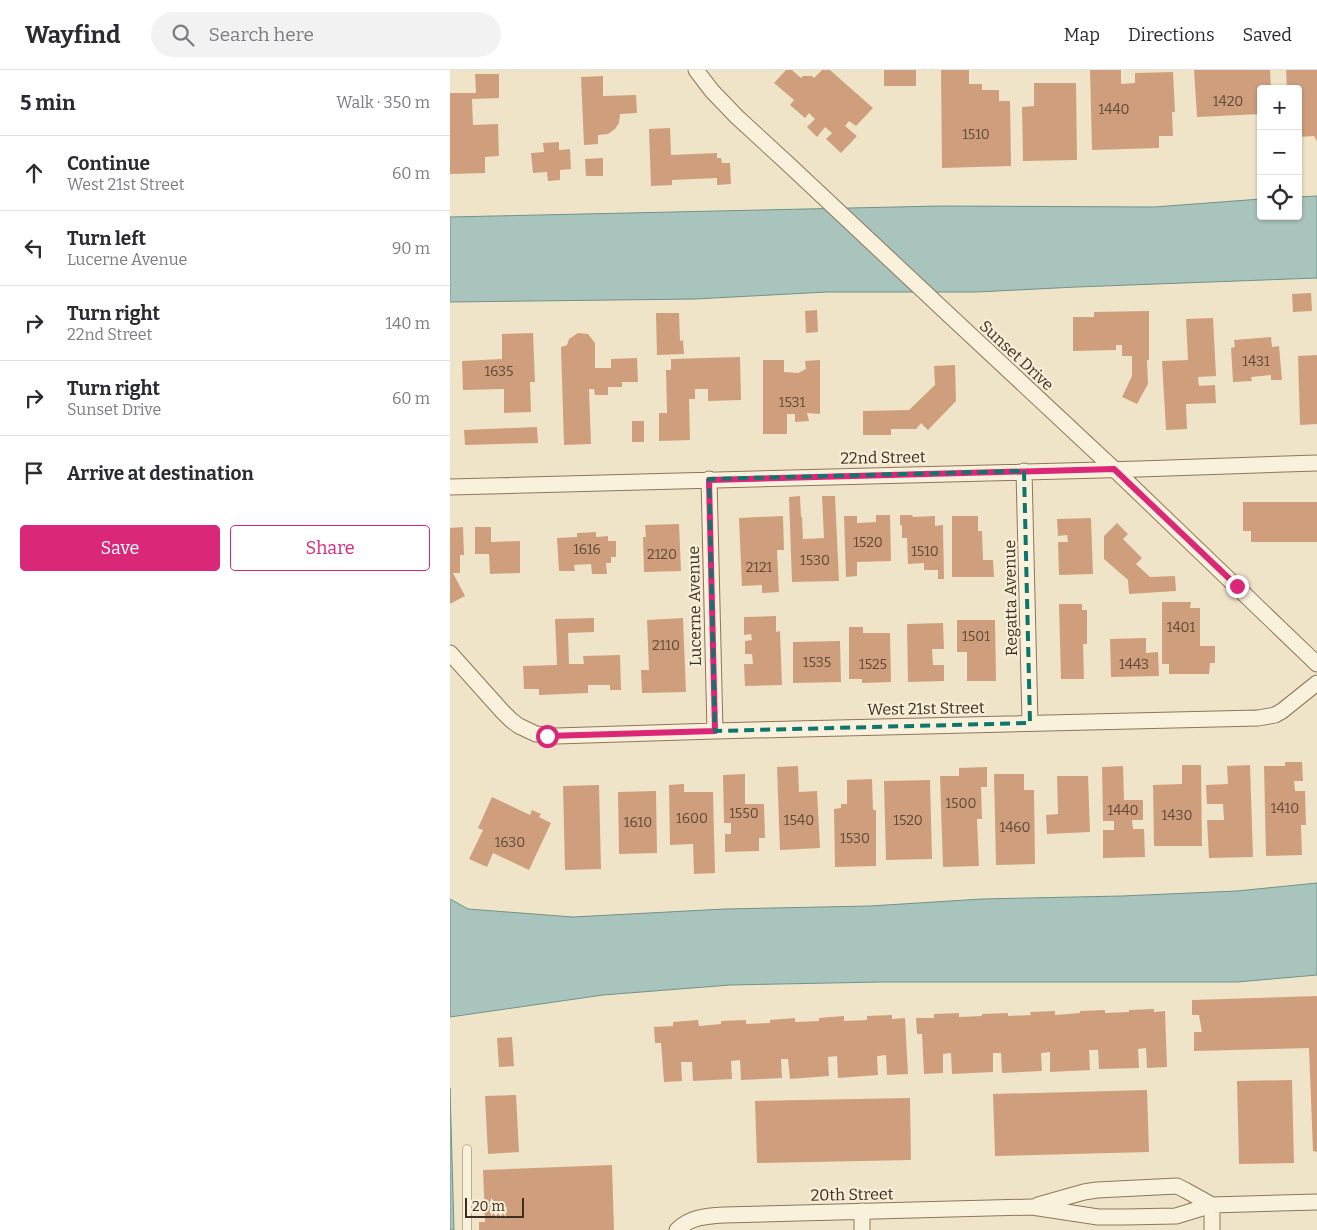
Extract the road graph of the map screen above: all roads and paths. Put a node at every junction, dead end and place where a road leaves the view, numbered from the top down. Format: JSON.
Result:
{"nodes":[{"id":1,"x":696,"y":70,"type":"edge"},
{"id":2,"x":1317,"y":463,"type":"edge"},
{"id":3,"x":1114,"y":469,"type":"junction"},
{"id":4,"x":1024,"y":471,"type":"junction"},
{"id":5,"x":709,"y":480,"type":"junction"},
{"id":6,"x":450,"y":487,"type":"edge"},
{"id":7,"x":450,"y":653,"type":"edge"},
{"id":8,"x":1317,"y":664,"type":"edge"},
{"id":9,"x":1317,"y":683,"type":"edge"},
{"id":10,"x":1030,"y":723,"type":"junction"},
{"id":11,"x":715,"y":731,"type":"junction"},
{"id":12,"x":467,"y":1149,"type":"dead end"},
{"id":13,"x":1317,"y":1202,"type":"edge"},
{"id":14,"x":1212,"y":1205,"type":"junction"},
{"id":15,"x":1032,"y":1207,"type":"junction"},
{"id":16,"x":862,"y":1211,"type":"junction"},
{"id":17,"x":467,"y":1230,"type":"edge"},
{"id":18,"x":677,"y":1230,"type":"edge"},
{"id":19,"x":862,"y":1230,"type":"edge"},
{"id":20,"x":1212,"y":1230,"type":"edge"}],
"edges":[{"from":1,"to":3,"type":"street","name":"Sunset Drive"},
{"from":2,"to":3,"type":"street","name":"22nd Street"},
{"from":3,"to":4,"type":"street","name":"22nd Street"},
{"from":3,"to":8,"type":"street","name":"Sunset Drive"},
{"from":4,"to":5,"type":"street","name":"22nd Street"},
{"from":4,"to":10,"type":"street","name":"Regatta Avenue"},
{"from":5,"to":6,"type":"street","name":"22nd Street"},
{"from":5,"to":11,"type":"street","name":"Lucerne Avenue"},
{"from":7,"to":11,"type":"street","name":"West 21st Street"},
{"from":9,"to":10,"type":"street","name":"West 21st Street"},
{"from":10,"to":11,"type":"street","name":"West 21st Street"},
{"from":12,"to":17,"type":"lane"},
{"from":13,"to":14,"type":"street","name":"20th Street"},
{"from":14,"to":15,"type":"street","name":"20th Street"},
{"from":14,"to":15,"type":"street","name":"20th Street"},
{"from":14,"to":20,"type":"street"},
{"from":15,"to":16,"type":"street","name":"20th Street"},
{"from":16,"to":18,"type":"street","name":"20th Street"},
{"from":16,"to":19,"type":"street"}]}
